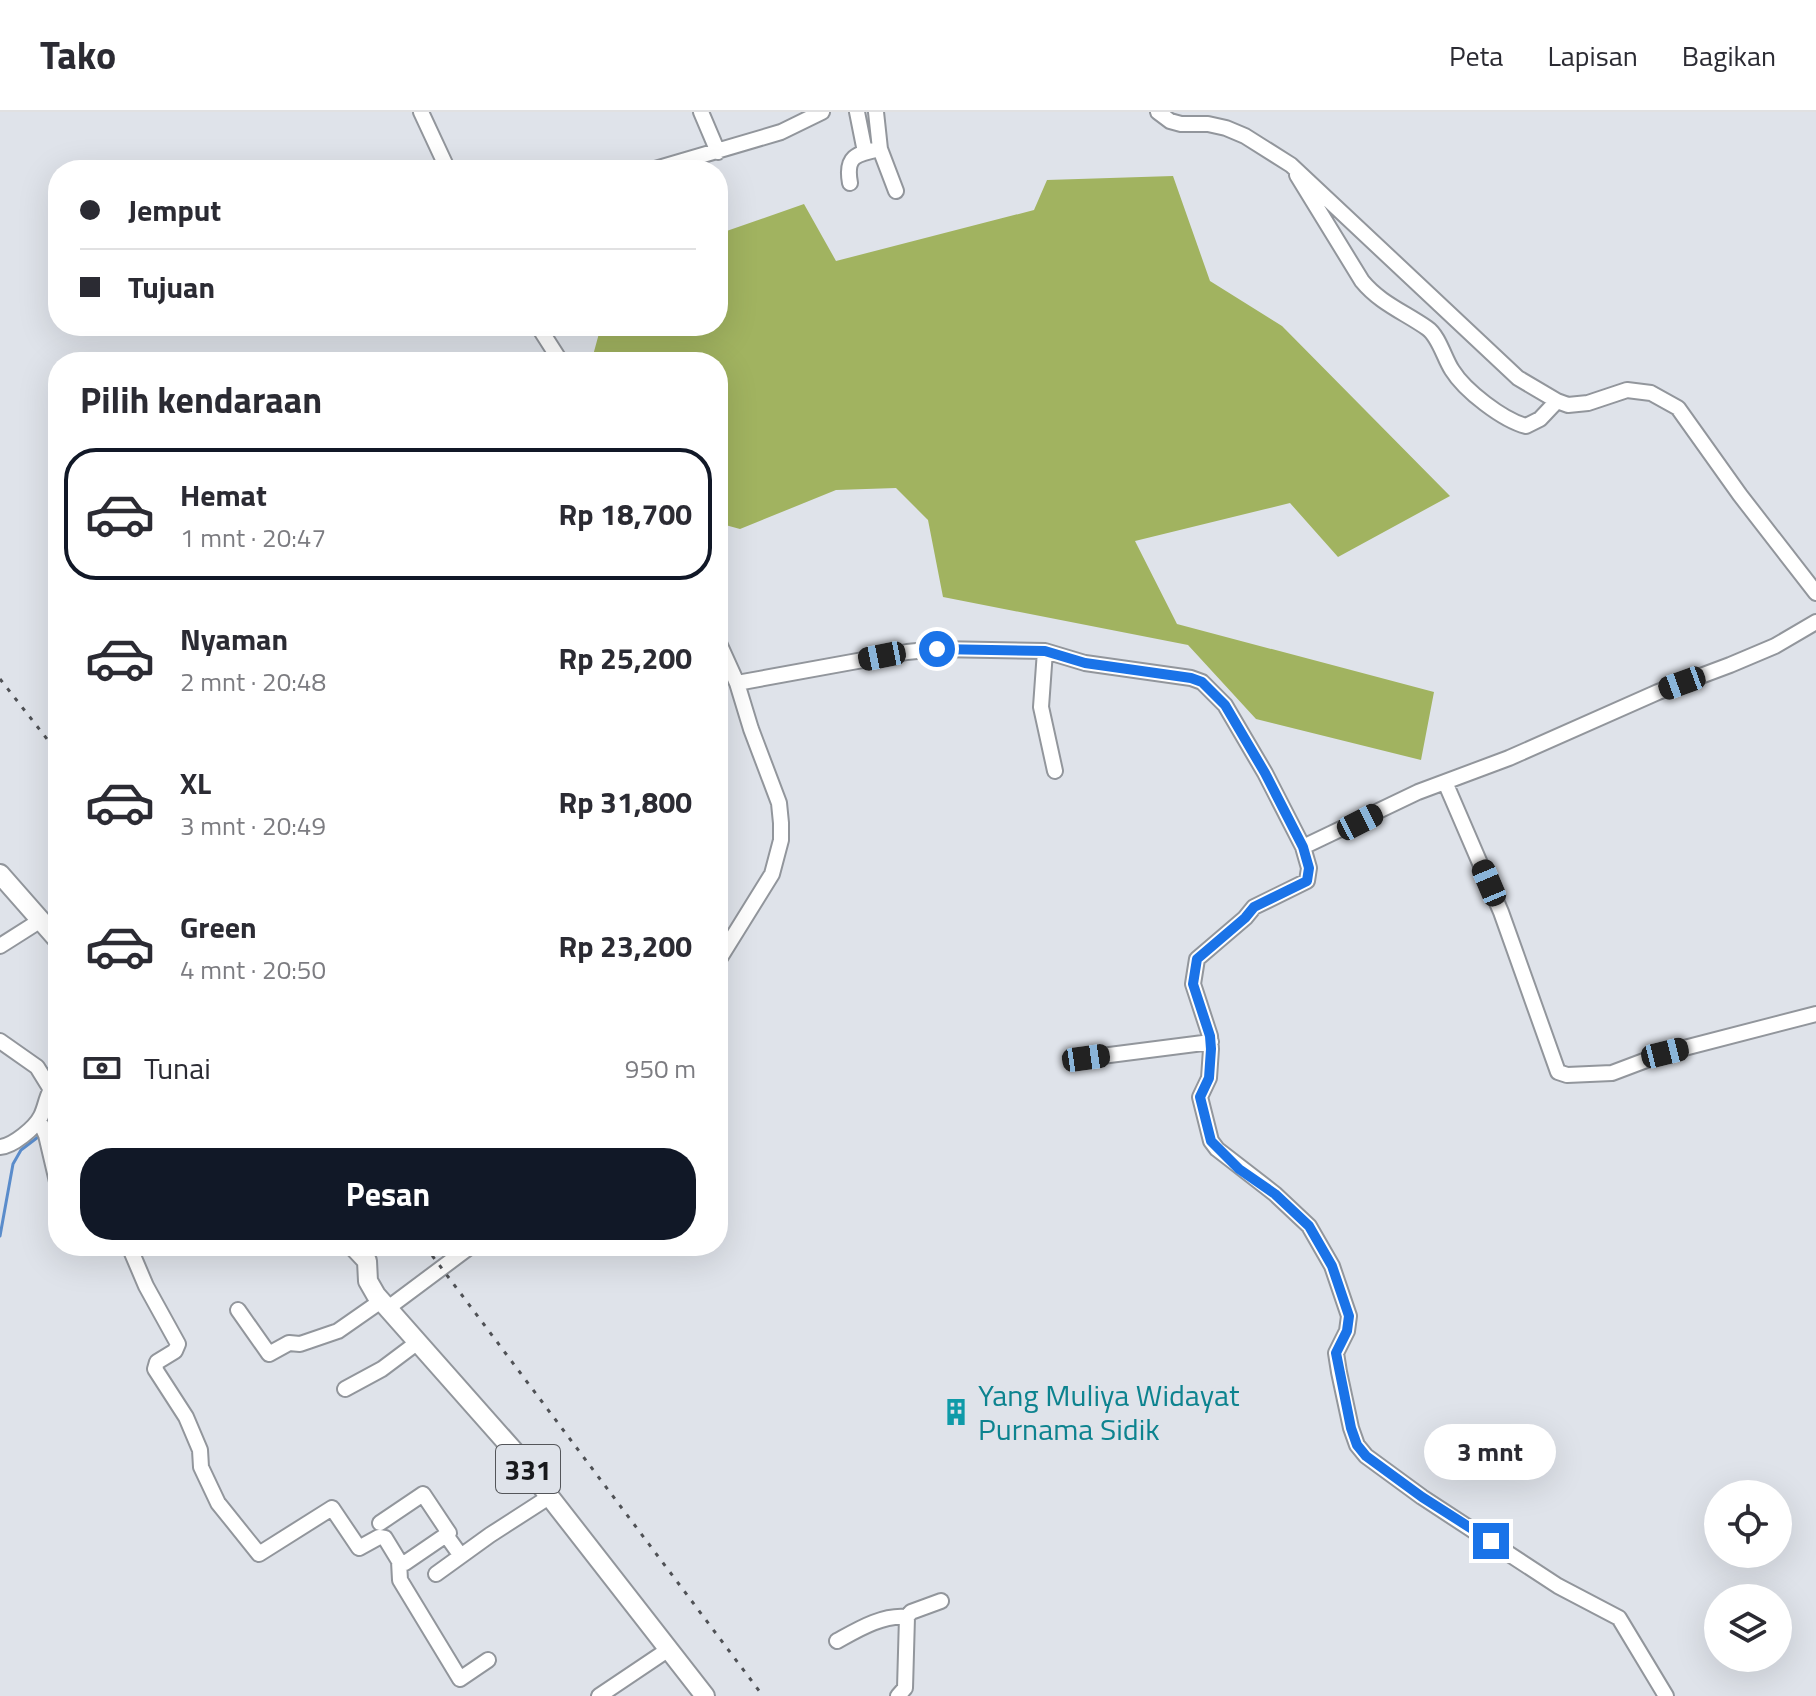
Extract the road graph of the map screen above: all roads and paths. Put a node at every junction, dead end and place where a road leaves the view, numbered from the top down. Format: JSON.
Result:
{"nodes":[{"id":1,"x":421,"y":112,"type":"edge"},
{"id":2,"x":701,"y":112,"type":"edge"},
{"id":3,"x":822,"y":112,"type":"edge"},
{"id":4,"x":857,"y":112,"type":"edge"},
{"id":5,"x":876,"y":112,"type":"edge"},
{"id":6,"x":1158,"y":112,"type":"edge"},
{"id":7,"x":872,"y":151,"type":"junction"},
{"id":8,"x":718,"y":152,"type":"junction"},
{"id":9,"x":443,"y":160,"type":"edge"},
{"id":10,"x":682,"y":160,"type":"edge"},
{"id":11,"x":1291,"y":165,"type":"junction"},
{"id":12,"x":850,"y":183,"type":"dead end"},
{"id":13,"x":896,"y":191,"type":"dead end"},
{"id":14,"x":1557,"y":401,"type":"junction"},
{"id":15,"x":1816,"y":593,"type":"edge"},
{"id":16,"x":1816,"y":622,"type":"edge"},
{"id":17,"x":1045,"y":651,"type":"junction"},
{"id":18,"x":728,"y":663,"type":"edge"},
{"id":19,"x":737,"y":683,"type":"junction"},
{"id":20,"x":1055,"y":771,"type":"dead end"},
{"id":21,"x":1445,"y":782,"type":"junction"},
{"id":22,"x":1303,"y":847,"type":"junction"},
{"id":23,"x":0,"y":874,"type":"edge"},
{"id":24,"x":41,"y":920,"type":"junction"},
{"id":25,"x":48,"y":928,"type":"edge"},
{"id":26,"x":728,"y":945,"type":"edge"},
{"id":27,"x":0,"y":946,"type":"edge"},
{"id":28,"x":1816,"y":1014,"type":"edge"},
{"id":29,"x":0,"y":1041,"type":"edge"},
{"id":30,"x":1211,"y":1042,"type":"junction"},
{"id":31,"x":1086,"y":1058,"type":"dead end"},
{"id":32,"x":48,"y":1079,"type":"edge"},
{"id":33,"x":48,"y":1108,"type":"edge"},
{"id":34,"x":43,"y":1128,"type":"junction"},
{"id":35,"x":0,"y":1147,"type":"edge"},
{"id":36,"x":48,"y":1147,"type":"edge"},
{"id":37,"x":133,"y":1256,"type":"edge"},
{"id":38,"x":362,"y":1256,"type":"edge"},
{"id":39,"x":456,"y":1256,"type":"edge"},
{"id":40,"x":384,"y":1304,"type":"junction"},
{"id":41,"x":238,"y":1310,"type":"dead end"},
{"id":42,"x":418,"y":1342,"type":"junction"},
{"id":43,"x":345,"y":1389,"type":"dead end"},
{"id":44,"x":549,"y":1497,"type":"junction"},
{"id":45,"x":380,"y":1523,"type":"dead end"},
{"id":46,"x":446,"y":1535,"type":"junction"},
{"id":47,"x":461,"y":1556,"type":"junction"},
{"id":48,"x":405,"y":1563,"type":"dead end"},
{"id":49,"x":436,"y":1574,"type":"dead end"},
{"id":50,"x":941,"y":1601,"type":"dead end"},
{"id":51,"x":907,"y":1617,"type":"junction"},
{"id":52,"x":837,"y":1641,"type":"dead end"},
{"id":53,"x":669,"y":1649,"type":"junction"},
{"id":54,"x":488,"y":1660,"type":"dead end"},
{"id":55,"x":901,"y":1695,"type":"edge"},
{"id":56,"x":599,"y":1696,"type":"edge"},
{"id":57,"x":705,"y":1696,"type":"edge"},
{"id":58,"x":1666,"y":1696,"type":"edge"}],
"edges":[{"from":1,"to":9,"type":"street"},
{"from":2,"to":8,"type":"street"},
{"from":3,"to":8,"type":"street"},
{"from":4,"to":7,"type":"street"},
{"from":5,"to":7,"type":"street"},
{"from":6,"to":11,"type":"street"},
{"from":7,"to":12,"type":"street"},
{"from":7,"to":13,"type":"street"},
{"from":8,"to":10,"type":"street"},
{"from":11,"to":14,"type":"street"},
{"from":11,"to":14,"type":"street"},
{"from":14,"to":15,"type":"street"},
{"from":16,"to":21,"type":"street"},
{"from":17,"to":19,"type":"street"},
{"from":17,"to":20,"type":"street"},
{"from":17,"to":22,"type":"street"},
{"from":18,"to":19,"type":"street"},
{"from":19,"to":26,"type":"street"},
{"from":21,"to":22,"type":"street"},
{"from":21,"to":28,"type":"street"},
{"from":22,"to":30,"type":"street"},
{"from":23,"to":24,"type":"main road"},
{"from":24,"to":25,"type":"main road"},
{"from":24,"to":27,"type":"street"},
{"from":29,"to":32,"type":"street"},
{"from":30,"to":31,"type":"street"},
{"from":30,"to":58,"type":"street"},
{"from":33,"to":34,"type":"street"},
{"from":34,"to":35,"type":"street"},
{"from":34,"to":36,"type":"street"},
{"from":37,"to":54,"type":"street"},
{"from":38,"to":40,"type":"main road","number":"331"},
{"from":39,"to":40,"type":"street"},
{"from":40,"to":41,"type":"street"},
{"from":40,"to":42,"type":"main road","number":"331"},
{"from":42,"to":43,"type":"street"},
{"from":42,"to":44,"type":"main road","number":"331"},
{"from":44,"to":47,"type":"street"},
{"from":44,"to":53,"type":"main road","number":"331"},
{"from":45,"to":46,"type":"street"},
{"from":46,"to":47,"type":"street"},
{"from":46,"to":48,"type":"street"},
{"from":47,"to":49,"type":"street"},
{"from":50,"to":51,"type":"street"},
{"from":51,"to":52,"type":"street"},
{"from":51,"to":55,"type":"street"},
{"from":53,"to":56,"type":"street"},
{"from":53,"to":57,"type":"main road","number":"331"}]}
